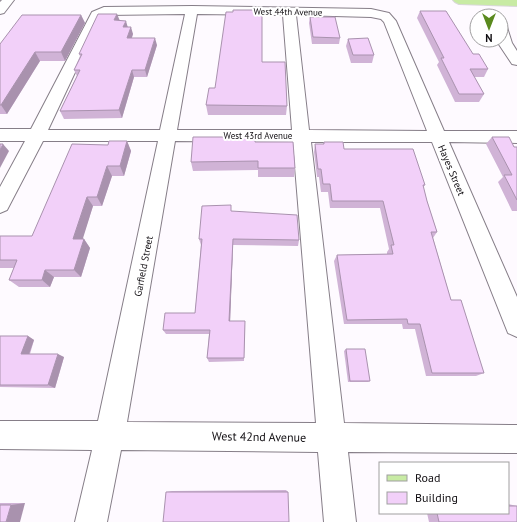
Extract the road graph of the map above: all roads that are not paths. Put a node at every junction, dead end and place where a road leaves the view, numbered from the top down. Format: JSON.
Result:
{"nodes":[{"id":1,"x":8,"y":0,"type":"edge"},
{"id":2,"x":459,"y":0,"type":"edge"},
{"id":3,"x":517,"y":2,"type":"edge"},
{"id":4,"x":0,"y":10,"type":"edge"},
{"id":5,"x":192,"y":10,"type":"junction"},
{"id":6,"x":289,"y":12,"type":"junction"},
{"id":7,"x":385,"y":16,"type":"joint"},
{"id":8,"x":508,"y":48,"type":"edge"},
{"id":9,"x":517,"y":61,"type":"edge"},
{"id":10,"x":0,"y":135,"type":"edge"},
{"id":11,"x":37,"y":135,"type":"junction"},
{"id":12,"x":168,"y":136,"type":"junction"},
{"id":13,"x":301,"y":136,"type":"junction"},
{"id":14,"x":438,"y":137,"type":"junction"},
{"id":15,"x":517,"y":137,"type":"edge"},
{"id":16,"x":0,"y":205,"type":"edge"},
{"id":17,"x":517,"y":325,"type":"edge"},
{"id":18,"x":0,"y":435,"type":"edge"},
{"id":19,"x":110,"y":435,"type":"junction"},
{"id":20,"x":331,"y":437,"type":"junction"},
{"id":21,"x":517,"y":439,"type":"edge"},
{"id":22,"x":91,"y":522,"type":"edge"},
{"id":23,"x":340,"y":522,"type":"edge"}],
"edges":[{"from":1,"to":4,"type":"street"},
{"from":2,"to":3,"type":"main road"},
{"from":5,"to":6,"type":"street","name":"West 44th Avenue"},
{"from":5,"to":11,"type":"street","name":"West 44th Avenue"},
{"from":5,"to":12,"type":"street","name":"Garfield Street"},
{"from":6,"to":7,"type":"street","name":"West 44th Avenue"},
{"from":6,"to":13,"type":"street"},
{"from":7,"to":14,"type":"street","name":"Hayes Street"},
{"from":8,"to":9,"type":"street"},
{"from":10,"to":11,"type":"street","name":"West 43rd Avenue"},
{"from":11,"to":12,"type":"street","name":"West 43rd Avenue"},
{"from":11,"to":16,"type":"street"},
{"from":12,"to":13,"type":"street","name":"West 43rd Avenue"},
{"from":12,"to":19,"type":"street","name":"Garfield Street"},
{"from":13,"to":14,"type":"street","name":"West 43rd Avenue"},
{"from":13,"to":20,"type":"street"},
{"from":14,"to":15,"type":"street","name":"West 43rd Avenue"},
{"from":14,"to":17,"type":"street","name":"Hayes Street"},
{"from":18,"to":19,"type":"street","name":"West 42nd Avenue"},
{"from":19,"to":20,"type":"street","name":"West 42nd Avenue"},
{"from":19,"to":22,"type":"street","name":"Garfield Street"},
{"from":20,"to":21,"type":"street","name":"West 42nd Avenue"},
{"from":20,"to":23,"type":"street"}]}
